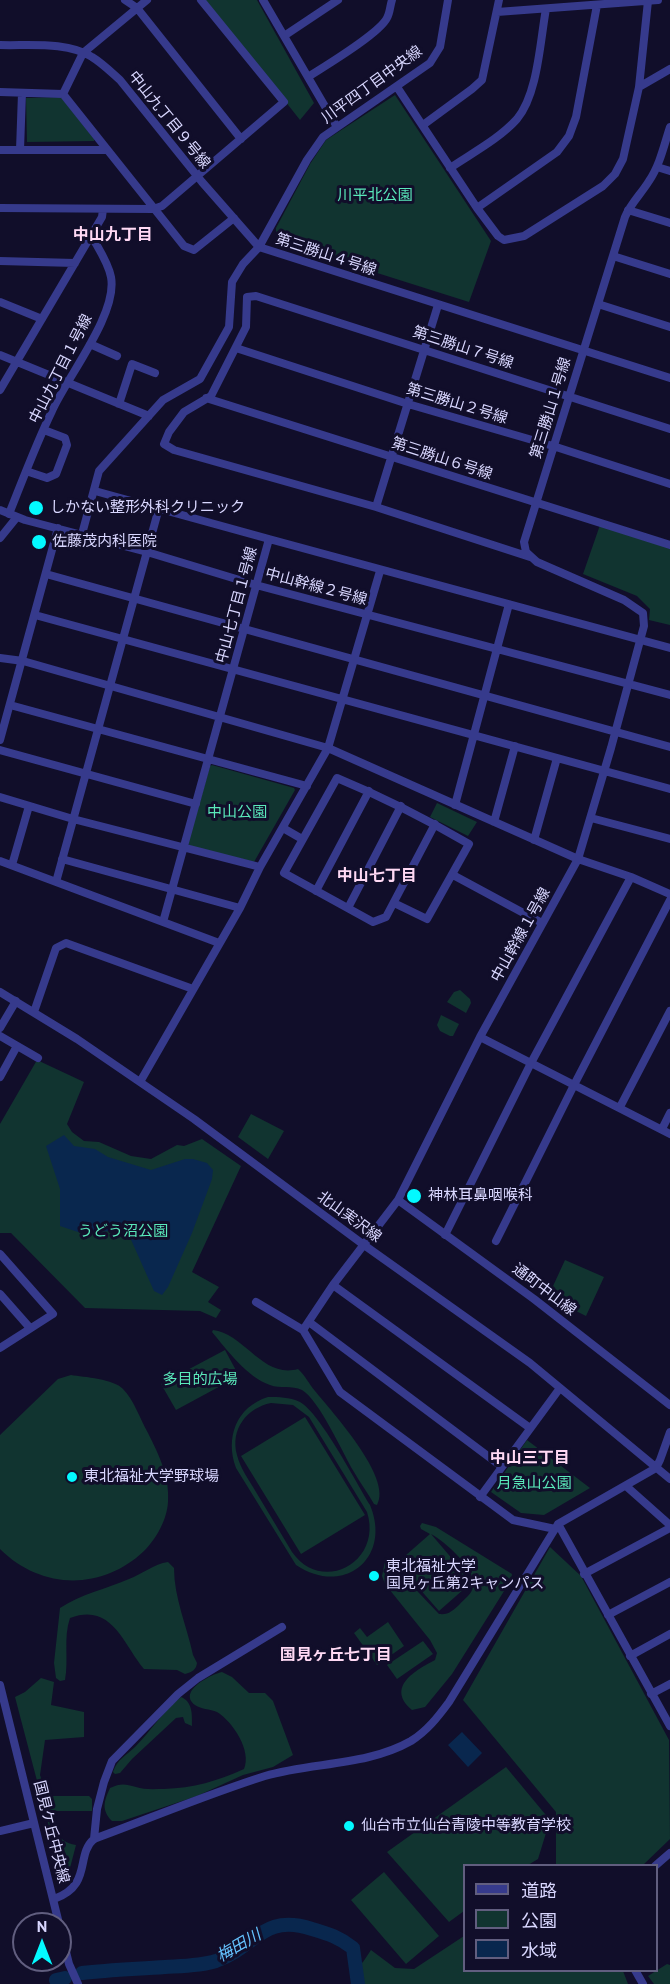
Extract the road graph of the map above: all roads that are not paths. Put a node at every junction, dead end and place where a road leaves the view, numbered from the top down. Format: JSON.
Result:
{"nodes":[{"id":1,"x":125,"y":0,"type":"edge"},
{"id":2,"x":147,"y":0,"type":"edge"},
{"id":3,"x":201,"y":0,"type":"edge"},
{"id":4,"x":263,"y":0,"type":"edge"},
{"id":5,"x":338,"y":0,"type":"edge"},
{"id":6,"x":392,"y":0,"type":"edge"},
{"id":7,"x":448,"y":0,"type":"edge"},
{"id":8,"x":500,"y":0,"type":"edge"},
{"id":9,"x":658,"y":0,"type":"edge"},
{"id":10,"x":648,"y":1,"type":"edge"},
{"id":11,"x":597,"y":5,"type":"junction"},
{"id":12,"x":137,"y":8,"type":"junction"},
{"id":13,"x":546,"y":9,"type":"junction"},
{"id":14,"x":497,"y":12,"type":"junction"},
{"id":15,"x":284,"y":36,"type":"junction"},
{"id":16,"x":0,"y":45,"type":"edge"},
{"id":17,"x":83,"y":53,"type":"junction"},
{"id":18,"x":670,"y":69,"type":"edge"},
{"id":19,"x":308,"y":77,"type":"junction"},
{"id":20,"x":397,"y":87,"type":"junction"},
{"id":21,"x":639,"y":87,"type":"junction"},
{"id":22,"x":0,"y":92,"type":"edge"},
{"id":23,"x":22,"y":93,"type":"junction"},
{"id":24,"x":63,"y":94,"type":"junction"},
{"id":25,"x":423,"y":125,"type":"junction"},
{"id":26,"x":337,"y":127,"type":"junction"},
{"id":27,"x":670,"y":127,"type":"edge"},
{"id":28,"x":241,"y":140,"type":"junction"},
{"id":29,"x":0,"y":150,"type":"edge"},
{"id":30,"x":20,"y":150,"type":"junction"},
{"id":31,"x":106,"y":150,"type":"junction"},
{"id":32,"x":657,"y":167,"type":"junction"},
{"id":33,"x":450,"y":168,"type":"junction"},
{"id":34,"x":670,"y":171,"type":"edge"},
{"id":35,"x":198,"y":177,"type":"junction"},
{"id":36,"x":0,"y":208,"type":"edge"},
{"id":37,"x":477,"y":208,"type":"junction"},
{"id":38,"x":103,"y":209,"type":"junction"},
{"id":39,"x":153,"y":209,"type":"junction"},
{"id":40,"x":628,"y":210,"type":"junction"},
{"id":41,"x":234,"y":218,"type":"junction"},
{"id":42,"x":670,"y":223,"type":"edge"},
{"id":43,"x":91,"y":235,"type":"junction"},
{"id":44,"x":260,"y":247,"type":"junction"},
{"id":45,"x":613,"y":256,"type":"junction"},
{"id":46,"x":0,"y":261,"type":"edge"},
{"id":47,"x":75,"y":263,"type":"junction"},
{"id":48,"x":670,"y":274,"type":"edge"},
{"id":49,"x":0,"y":302,"type":"edge"},
{"id":50,"x":598,"y":304,"type":"junction"},
{"id":51,"x":438,"y":305,"type":"junction"},
{"id":52,"x":42,"y":319,"type":"junction"},
{"id":53,"x":670,"y":327,"type":"edge"},
{"id":54,"x":90,"y":344,"type":"junction"},
{"id":55,"x":236,"y":348,"type":"junction"},
{"id":56,"x":425,"y":350,"type":"junction"},
{"id":57,"x":583,"y":350,"type":"junction"},
{"id":58,"x":0,"y":355,"type":"edge"},
{"id":59,"x":117,"y":356,"type":"dead end"},
{"id":60,"x":16,"y":362,"type":"junction"},
{"id":61,"x":155,"y":373,"type":"dead end"},
{"id":62,"x":670,"y":378,"type":"edge"},
{"id":63,"x":68,"y":383,"type":"junction"},
{"id":64,"x":0,"y":390,"type":"edge"},
{"id":65,"x":568,"y":396,"type":"junction"},
{"id":66,"x":206,"y":398,"type":"junction"},
{"id":67,"x":119,"y":404,"type":"junction"},
{"id":68,"x":408,"y":404,"type":"junction"},
{"id":69,"x":149,"y":416,"type":"junction"},
{"id":70,"x":670,"y":429,"type":"edge"},
{"id":71,"x":44,"y":430,"type":"junction"},
{"id":72,"x":553,"y":446,"type":"junction"},
{"id":73,"x":393,"y":457,"type":"junction"},
{"id":74,"x":26,"y":471,"type":"junction"},
{"id":75,"x":670,"y":484,"type":"edge"},
{"id":76,"x":95,"y":491,"type":"junction"},
{"id":77,"x":536,"y":503,"type":"junction"},
{"id":78,"x":376,"y":507,"type":"junction"},
{"id":79,"x":159,"y":508,"type":"junction"},
{"id":80,"x":8,"y":514,"type":"edge"},
{"id":81,"x":58,"y":528,"type":"junction"},
{"id":82,"x":82,"y":534,"type":"junction"},
{"id":83,"x":0,"y":538,"type":"edge"},
{"id":84,"x":269,"y":539,"type":"junction"},
{"id":85,"x":670,"y":545,"type":"edge"},
{"id":86,"x":147,"y":552,"type":"junction"},
{"id":87,"x":531,"y":558,"type":"junction"},
{"id":88,"x":380,"y":570,"type":"junction"},
{"id":89,"x":46,"y":574,"type":"junction"},
{"id":90,"x":256,"y":585,"type":"junction"},
{"id":91,"x":134,"y":598,"type":"junction"},
{"id":92,"x":509,"y":604,"type":"junction"},
{"id":93,"x":34,"y":615,"type":"junction"},
{"id":94,"x":367,"y":615,"type":"junction"},
{"id":95,"x":244,"y":628,"type":"junction"},
{"id":96,"x":122,"y":639,"type":"junction"},
{"id":97,"x":640,"y":639,"type":"junction"},
{"id":98,"x":670,"y":648,"type":"edge"},
{"id":99,"x":497,"y":650,"type":"junction"},
{"id":100,"x":0,"y":658,"type":"edge"},
{"id":101,"x":354,"y":659,"type":"junction"},
{"id":102,"x":23,"y":661,"type":"junction"},
{"id":103,"x":233,"y":669,"type":"junction"},
{"id":104,"x":627,"y":684,"type":"junction"},
{"id":105,"x":109,"y":686,"type":"junction"},
{"id":106,"x":484,"y":695,"type":"junction"},
{"id":107,"x":670,"y":695,"type":"edge"},
{"id":108,"x":342,"y":699,"type":"junction"},
{"id":109,"x":10,"y":705,"type":"junction"},
{"id":110,"x":220,"y":718,"type":"junction"},
{"id":111,"x":97,"y":729,"type":"junction"},
{"id":112,"x":616,"y":731,"type":"junction"},
{"id":113,"x":474,"y":735,"type":"junction"},
{"id":114,"x":0,"y":740,"type":"edge"},
{"id":115,"x":515,"y":746,"type":"junction"},
{"id":116,"x":670,"y":747,"type":"edge"},
{"id":117,"x":328,"y":748,"type":"junction"},
{"id":118,"x":0,"y":750,"type":"edge"},
{"id":119,"x":557,"y":758,"type":"junction"},
{"id":120,"x":208,"y":760,"type":"junction"},
{"id":121,"x":604,"y":771,"type":"junction"},
{"id":122,"x":85,"y":774,"type":"junction"},
{"id":123,"x":307,"y":786,"type":"junction"},
{"id":124,"x":670,"y":789,"type":"edge"},
{"id":125,"x":369,"y":791,"type":"junction"},
{"id":126,"x":0,"y":797,"type":"edge"},
{"id":127,"x":196,"y":804,"type":"junction"},
{"id":128,"x":455,"y":805,"type":"junction"},
{"id":129,"x":29,"y":806,"type":"junction"},
{"id":130,"x":401,"y":806,"type":"junction"},
{"id":131,"x":591,"y":818,"type":"junction"},
{"id":132,"x":73,"y":819,"type":"junction"},
{"id":133,"x":494,"y":822,"type":"junction"},
{"id":134,"x":435,"y":824,"type":"junction"},
{"id":135,"x":282,"y":828,"type":"junction"},
{"id":136,"x":302,"y":839,"type":"junction"},
{"id":137,"x":670,"y":839,"type":"edge"},
{"id":138,"x":534,"y":840,"type":"junction"},
{"id":139,"x":184,"y":848,"type":"junction"},
{"id":140,"x":62,"y":859,"type":"junction"},
{"id":141,"x":578,"y":859,"type":"junction"},
{"id":142,"x":0,"y":861,"type":"edge"},
{"id":143,"x":12,"y":865,"type":"junction"},
{"id":144,"x":260,"y":867,"type":"junction"},
{"id":145,"x":453,"y":876,"type":"junction"},
{"id":146,"x":631,"y":877,"type":"junction"},
{"id":147,"x":56,"y":882,"type":"junction"},
{"id":148,"x":172,"y":889,"type":"junction"},
{"id":149,"x":316,"y":891,"type":"junction"},
{"id":150,"x":670,"y":894,"type":"edge"},
{"id":151,"x":670,"y":900,"type":"edge"},
{"id":152,"x":394,"y":903,"type":"junction"},
{"id":153,"x":240,"y":908,"type":"junction"},
{"id":154,"x":348,"y":908,"type":"junction"},
{"id":155,"x":163,"y":922,"type":"junction"},
{"id":156,"x":542,"y":923,"type":"junction"},
{"id":157,"x":219,"y":943,"type":"junction"},
{"id":158,"x":193,"y":989,"type":"junction"},
{"id":159,"x":0,"y":992,"type":"edge"},
{"id":160,"x":16,"y":1001,"type":"junction"},
{"id":161,"x":670,"y":1011,"type":"edge"},
{"id":162,"x":34,"y":1012,"type":"junction"},
{"id":163,"x":0,"y":1028,"type":"edge"},
{"id":164,"x":0,"y":1036,"type":"edge"},
{"id":165,"x":480,"y":1037,"type":"junction"},
{"id":166,"x":17,"y":1046,"type":"junction"},
{"id":167,"x":38,"y":1058,"type":"dead end"},
{"id":168,"x":531,"y":1063,"type":"junction"},
{"id":169,"x":0,"y":1077,"type":"edge"},
{"id":170,"x":140,"y":1082,"type":"junction"},
{"id":171,"x":574,"y":1085,"type":"junction"},
{"id":172,"x":620,"y":1107,"type":"junction"},
{"id":173,"x":670,"y":1113,"type":"edge"},
{"id":174,"x":666,"y":1132,"type":"edge"},
{"id":175,"x":398,"y":1200,"type":"junction"},
{"id":176,"x":445,"y":1235,"type":"junction"},
{"id":177,"x":496,"y":1241,"type":"dead end"},
{"id":178,"x":364,"y":1245,"type":"junction"},
{"id":179,"x":0,"y":1254,"type":"edge"},
{"id":180,"x":333,"y":1285,"type":"junction"},
{"id":181,"x":0,"y":1294,"type":"edge"},
{"id":182,"x":256,"y":1302,"type":"dead end"},
{"id":183,"x":309,"y":1322,"type":"junction"},
{"id":184,"x":30,"y":1328,"type":"junction"},
{"id":185,"x":303,"y":1330,"type":"junction"},
{"id":186,"x":0,"y":1348,"type":"edge"},
{"id":187,"x":560,"y":1388,"type":"junction"},
{"id":188,"x":670,"y":1405,"type":"edge"},
{"id":189,"x":530,"y":1428,"type":"junction"},
{"id":190,"x":670,"y":1432,"type":"edge"},
{"id":191,"x":501,"y":1466,"type":"junction"},
{"id":192,"x":656,"y":1468,"type":"junction"},
{"id":193,"x":670,"y":1479,"type":"edge"},
{"id":194,"x":626,"y":1486,"type":"junction"},
{"id":195,"x":480,"y":1497,"type":"junction"},
{"id":196,"x":556,"y":1526,"type":"junction"},
{"id":197,"x":670,"y":1527,"type":"edge"},
{"id":198,"x":584,"y":1574,"type":"junction"},
{"id":199,"x":670,"y":1582,"type":"edge"},
{"id":200,"x":608,"y":1615,"type":"junction"},
{"id":201,"x":282,"y":1627,"type":"dead end"},
{"id":202,"x":670,"y":1634,"type":"edge"},
{"id":203,"x":630,"y":1656,"type":"junction"},
{"id":204,"x":670,"y":1684,"type":"edge"},
{"id":205,"x":0,"y":1685,"type":"edge"},
{"id":206,"x":651,"y":1694,"type":"junction"},
{"id":207,"x":670,"y":1726,"type":"edge"},
{"id":208,"x":34,"y":1824,"type":"junction"},
{"id":209,"x":0,"y":1831,"type":"edge"},
{"id":210,"x":94,"y":1839,"type":"junction"},
{"id":211,"x":670,"y":1853,"type":"edge"},
{"id":212,"x":657,"y":1864,"type":"edge"},
{"id":213,"x":54,"y":1899,"type":"junction"},
{"id":214,"x":78,"y":1984,"type":"edge"}],
"edges":[{"from":1,"to":12,"type":"street"},
{"from":2,"to":12,"type":"street"},
{"from":3,"to":28,"type":"street"},
{"from":4,"to":15,"type":"street"},
{"from":5,"to":15,"type":"street"},
{"from":6,"to":19,"type":"street"},
{"from":7,"to":20,"type":"street","name":"川平四丁目中央線"},
{"from":8,"to":14,"type":"street"},
{"from":9,"to":10,"type":"street"},
{"from":10,"to":11,"type":"street"},
{"from":10,"to":21,"type":"street"},
{"from":11,"to":13,"type":"street"},
{"from":11,"to":37,"type":"street"},
{"from":12,"to":17,"type":"street"},
{"from":12,"to":28,"type":"street"},
{"from":13,"to":14,"type":"street"},
{"from":13,"to":33,"type":"street"},
{"from":14,"to":25,"type":"street"},
{"from":15,"to":19,"type":"street"},
{"from":16,"to":17,"type":"street","name":"中山九丁目９号線"},
{"from":17,"to":24,"type":"street"},
{"from":17,"to":35,"type":"street","name":"中山九丁目９号線"},
{"from":18,"to":21,"type":"street"},
{"from":19,"to":26,"type":"street"},
{"from":20,"to":25,"type":"street"},
{"from":20,"to":26,"type":"street","name":"川平四丁目中央線"},
{"from":21,"to":37,"type":"street"},
{"from":22,"to":23,"type":"street"},
{"from":23,"to":24,"type":"street"},
{"from":23,"to":30,"type":"street"},
{"from":24,"to":31,"type":"street"},
{"from":25,"to":33,"type":"street"},
{"from":26,"to":44,"type":"street","name":"川平四丁目中央線"},
{"from":27,"to":32,"type":"street","name":"第三勝山１号線"},
{"from":28,"to":35,"type":"street"},
{"from":29,"to":30,"type":"street"},
{"from":30,"to":31,"type":"street"},
{"from":31,"to":39,"type":"street"},
{"from":32,"to":34,"type":"street"},
{"from":32,"to":40,"type":"street","name":"第三勝山１号線"},
{"from":33,"to":37,"type":"street"},
{"from":35,"to":39,"type":"street"},
{"from":35,"to":41,"type":"street","name":"中山九丁目９号線"},
{"from":36,"to":38,"type":"street"},
{"from":38,"to":39,"type":"street"},
{"from":38,"to":43,"type":"street"},
{"from":39,"to":41,"type":"street"},
{"from":40,"to":42,"type":"street"},
{"from":40,"to":45,"type":"street","name":"第三勝山１号線"},
{"from":41,"to":44,"type":"street","name":"中山九丁目９号線"},
{"from":43,"to":47,"type":"street"},
{"from":43,"to":54,"type":"street","name":"中山九丁目１号線"},
{"from":44,"to":51,"type":"street","name":"第三勝山４号線"},
{"from":44,"to":69,"type":"street","name":"第三勝山４号線"},
{"from":45,"to":48,"type":"street"},
{"from":45,"to":50,"type":"street","name":"第三勝山１号線"},
{"from":46,"to":47,"type":"street"},
{"from":47,"to":52,"type":"street"},
{"from":49,"to":52,"type":"street"},
{"from":50,"to":53,"type":"street"},
{"from":50,"to":57,"type":"street","name":"第三勝山１号線"},
{"from":51,"to":56,"type":"street"},
{"from":51,"to":57,"type":"street","name":"第三勝山４号線"},
{"from":52,"to":60,"type":"street"},
{"from":54,"to":59,"type":"street"},
{"from":54,"to":63,"type":"street","name":"中山九丁目１号線"},
{"from":55,"to":56,"type":"street","name":"第三勝山７号線"},
{"from":55,"to":66,"type":"street"},
{"from":55,"to":68,"type":"street","name":"第三勝山２号線"},
{"from":56,"to":65,"type":"street","name":"第三勝山７号線"},
{"from":56,"to":68,"type":"street"},
{"from":57,"to":62,"type":"street","name":"第三勝山４号線"},
{"from":57,"to":65,"type":"street","name":"第三勝山１号線"},
{"from":58,"to":60,"type":"street"},
{"from":60,"to":63,"type":"street"},
{"from":60,"to":64,"type":"street"},
{"from":61,"to":67,"type":"street"},
{"from":63,"to":67,"type":"street"},
{"from":63,"to":71,"type":"street","name":"中山九丁目１号線"},
{"from":65,"to":70,"type":"street","name":"第三勝山７号線"},
{"from":65,"to":72,"type":"street","name":"第三勝山１号線"},
{"from":66,"to":73,"type":"street","name":"第三勝山６号線"},
{"from":66,"to":78,"type":"street"},
{"from":67,"to":69,"type":"street"},
{"from":68,"to":72,"type":"street","name":"第三勝山２号線"},
{"from":68,"to":73,"type":"street"},
{"from":69,"to":76,"type":"street","name":"第三勝山４号線"},
{"from":71,"to":74,"type":"street","name":"中山九丁目１号線"},
{"from":71,"to":74,"type":"street"},
{"from":72,"to":75,"type":"street","name":"第三勝山２号線"},
{"from":72,"to":77,"type":"street","name":"第三勝山１号線"},
{"from":73,"to":77,"type":"street","name":"第三勝山６号線"},
{"from":73,"to":78,"type":"street"},
{"from":74,"to":80,"type":"street","name":"中山九丁目１号線"},
{"from":76,"to":79,"type":"street"},
{"from":76,"to":82,"type":"street","name":"第三勝山４号線"},
{"from":77,"to":85,"type":"street","name":"第三勝山６号線"},
{"from":77,"to":87,"type":"street","name":"第三勝山１号線"},
{"from":78,"to":87,"type":"street"},
{"from":79,"to":84,"type":"street"},
{"from":79,"to":86,"type":"street"},
{"from":80,"to":81,"type":"street","name":"中山幹線２号線"},
{"from":80,"to":83,"type":"street","name":"中山九丁目１号線"},
{"from":81,"to":82,"type":"street","name":"中山幹線２号線"},
{"from":81,"to":89,"type":"street"},
{"from":82,"to":86,"type":"street","name":"中山幹線２号線"},
{"from":84,"to":88,"type":"street","name":"中山七丁目１号線"},
{"from":84,"to":90,"type":"street","name":"中山七丁目１号線"},
{"from":86,"to":90,"type":"street","name":"中山幹線２号線"},
{"from":86,"to":91,"type":"street"},
{"from":87,"to":97,"type":"street"},
{"from":88,"to":92,"type":"street","name":"中山七丁目１号線"},
{"from":88,"to":94,"type":"street"},
{"from":89,"to":91,"type":"street"},
{"from":89,"to":93,"type":"street"},
{"from":90,"to":94,"type":"street","name":"中山幹線２号線"},
{"from":90,"to":95,"type":"street","name":"中山七丁目１号線"},
{"from":91,"to":95,"type":"street"},
{"from":91,"to":96,"type":"street"},
{"from":92,"to":97,"type":"street","name":"中山七丁目１号線"},
{"from":92,"to":99,"type":"street"},
{"from":93,"to":96,"type":"street"},
{"from":93,"to":102,"type":"street"},
{"from":94,"to":99,"type":"street","name":"中山幹線２号線"},
{"from":94,"to":101,"type":"street"},
{"from":95,"to":101,"type":"street"},
{"from":95,"to":103,"type":"street","name":"中山七丁目１号線"},
{"from":96,"to":103,"type":"street"},
{"from":96,"to":105,"type":"street"},
{"from":97,"to":98,"type":"street","name":"中山七丁目１号線"},
{"from":97,"to":104,"type":"street","name":"中山幹線１号線"},
{"from":99,"to":104,"type":"street","name":"中山幹線２号線"},
{"from":99,"to":106,"type":"street"},
{"from":100,"to":102,"type":"street"},
{"from":101,"to":106,"type":"street"},
{"from":101,"to":108,"type":"street"},
{"from":102,"to":105,"type":"street"},
{"from":102,"to":109,"type":"street"},
{"from":103,"to":108,"type":"street"},
{"from":103,"to":110,"type":"street","name":"中山七丁目１号線"},
{"from":104,"to":107,"type":"street","name":"中山幹線２号線"},
{"from":104,"to":112,"type":"street","name":"中山幹線１号線"},
{"from":105,"to":110,"type":"street"},
{"from":105,"to":111,"type":"street"},
{"from":106,"to":112,"type":"street"},
{"from":106,"to":113,"type":"street"},
{"from":108,"to":113,"type":"street"},
{"from":108,"to":117,"type":"street"},
{"from":109,"to":111,"type":"street"},
{"from":109,"to":114,"type":"street"},
{"from":110,"to":117,"type":"street"},
{"from":110,"to":120,"type":"street","name":"中山七丁目１号線"},
{"from":111,"to":120,"type":"street"},
{"from":111,"to":122,"type":"street"},
{"from":112,"to":116,"type":"street"},
{"from":112,"to":121,"type":"street","name":"中山幹線１号線"},
{"from":113,"to":115,"type":"street"},
{"from":113,"to":128,"type":"street"},
{"from":115,"to":119,"type":"street"},
{"from":115,"to":133,"type":"street"},
{"from":117,"to":123,"type":"street"},
{"from":117,"to":128,"type":"street"},
{"from":118,"to":122,"type":"street"},
{"from":119,"to":121,"type":"street"},
{"from":119,"to":138,"type":"street"},
{"from":120,"to":123,"type":"street"},
{"from":120,"to":127,"type":"street","name":"中山七丁目１号線"},
{"from":121,"to":124,"type":"street"},
{"from":121,"to":131,"type":"street","name":"中山幹線１号線"},
{"from":122,"to":127,"type":"street"},
{"from":122,"to":132,"type":"street"},
{"from":123,"to":135,"type":"street"},
{"from":125,"to":130,"type":"street"},
{"from":125,"to":136,"type":"street"},
{"from":125,"to":149,"type":"street"},
{"from":126,"to":129,"type":"street"},
{"from":127,"to":139,"type":"street","name":"中山七丁目１号線"},
{"from":128,"to":133,"type":"street"},
{"from":129,"to":132,"type":"street"},
{"from":129,"to":143,"type":"street"},
{"from":130,"to":134,"type":"street"},
{"from":130,"to":154,"type":"street"},
{"from":131,"to":137,"type":"street"},
{"from":131,"to":141,"type":"street","name":"中山幹線１号線"},
{"from":132,"to":139,"type":"street"},
{"from":132,"to":140,"type":"street"},
{"from":133,"to":138,"type":"street"},
{"from":134,"to":145,"type":"street"},
{"from":134,"to":152,"type":"street"},
{"from":135,"to":136,"type":"street"},
{"from":135,"to":144,"type":"street"},
{"from":136,"to":149,"type":"street"},
{"from":138,"to":141,"type":"street"},
{"from":139,"to":144,"type":"street"},
{"from":139,"to":148,"type":"street","name":"中山七丁目１号線"},
{"from":140,"to":147,"type":"street"},
{"from":140,"to":148,"type":"street"},
{"from":141,"to":146,"type":"street"},
{"from":141,"to":156,"type":"street","name":"中山幹線１号線"},
{"from":142,"to":143,"type":"street"},
{"from":143,"to":147,"type":"street"},
{"from":144,"to":153,"type":"street"},
{"from":145,"to":152,"type":"street"},
{"from":145,"to":156,"type":"street"},
{"from":146,"to":150,"type":"street"},
{"from":146,"to":168,"type":"street"},
{"from":147,"to":155,"type":"street"},
{"from":148,"to":153,"type":"street"},
{"from":148,"to":155,"type":"street","name":"中山七丁目１号線"},
{"from":149,"to":154,"type":"street"},
{"from":151,"to":171,"type":"street"},
{"from":152,"to":154,"type":"street"},
{"from":153,"to":157,"type":"street"},
{"from":155,"to":157,"type":"street"},
{"from":156,"to":165,"type":"street","name":"中山幹線１号線"},
{"from":157,"to":158,"type":"street"},
{"from":158,"to":162,"type":"street"},
{"from":158,"to":170,"type":"street"},
{"from":159,"to":160,"type":"street","name":"北山実沢線"},
{"from":160,"to":162,"type":"street","name":"北山実沢線"},
{"from":160,"to":163,"type":"street"},
{"from":161,"to":172,"type":"street"},
{"from":162,"to":170,"type":"street","name":"北山実沢線"},
{"from":164,"to":166,"type":"street"},
{"from":165,"to":168,"type":"street"},
{"from":165,"to":175,"type":"street","name":"中山幹線１号線"},
{"from":166,"to":167,"type":"street"},
{"from":166,"to":169,"type":"street"},
{"from":168,"to":171,"type":"street"},
{"from":168,"to":176,"type":"street"},
{"from":170,"to":178,"type":"street","name":"北山実沢線"},
{"from":171,"to":172,"type":"street"},
{"from":171,"to":177,"type":"street"},
{"from":172,"to":174,"type":"street"},
{"from":173,"to":174,"type":"street"},
{"from":175,"to":176,"type":"street","name":"通町中山線"},
{"from":175,"to":178,"type":"street","name":"中山幹線１号線"},
{"from":176,"to":188,"type":"street","name":"通町中山線"},
{"from":178,"to":180,"type":"street","name":"中山幹線１号線"},
{"from":178,"to":187,"type":"street","name":"北山実沢線"},
{"from":179,"to":184,"type":"street"},
{"from":180,"to":183,"type":"street","name":"中山幹線１号線"},
{"from":180,"to":189,"type":"street"},
{"from":181,"to":184,"type":"street"},
{"from":182,"to":185,"type":"street"},
{"from":183,"to":185,"type":"street","name":"中山幹線１号線"},
{"from":183,"to":191,"type":"street"},
{"from":184,"to":186,"type":"street"},
{"from":185,"to":195,"type":"street"},
{"from":187,"to":189,"type":"street"},
{"from":187,"to":192,"type":"street","name":"北山実沢線"},
{"from":189,"to":191,"type":"street"},
{"from":190,"to":192,"type":"street"},
{"from":191,"to":195,"type":"street"},
{"from":192,"to":193,"type":"street","name":"北山実沢線"},
{"from":192,"to":194,"type":"street"},
{"from":194,"to":196,"type":"street"},
{"from":194,"to":197,"type":"street"},
{"from":195,"to":196,"type":"street"},
{"from":196,"to":198,"type":"street"},
{"from":196,"to":210,"type":"street"},
{"from":197,"to":198,"type":"street"},
{"from":198,"to":200,"type":"street"},
{"from":199,"to":200,"type":"street"},
{"from":200,"to":203,"type":"street"},
{"from":201,"to":210,"type":"street"},
{"from":202,"to":203,"type":"street"},
{"from":203,"to":206,"type":"street"},
{"from":204,"to":206,"type":"street"},
{"from":205,"to":208,"type":"street","name":"国見ケ丘中央線"},
{"from":206,"to":207,"type":"street"},
{"from":208,"to":209,"type":"street"},
{"from":208,"to":213,"type":"street","name":"国見ケ丘中央線"},
{"from":210,"to":213,"type":"street"},
{"from":211,"to":212,"type":"street"},
{"from":213,"to":214,"type":"street","name":"国見ケ丘中央線"}]}
